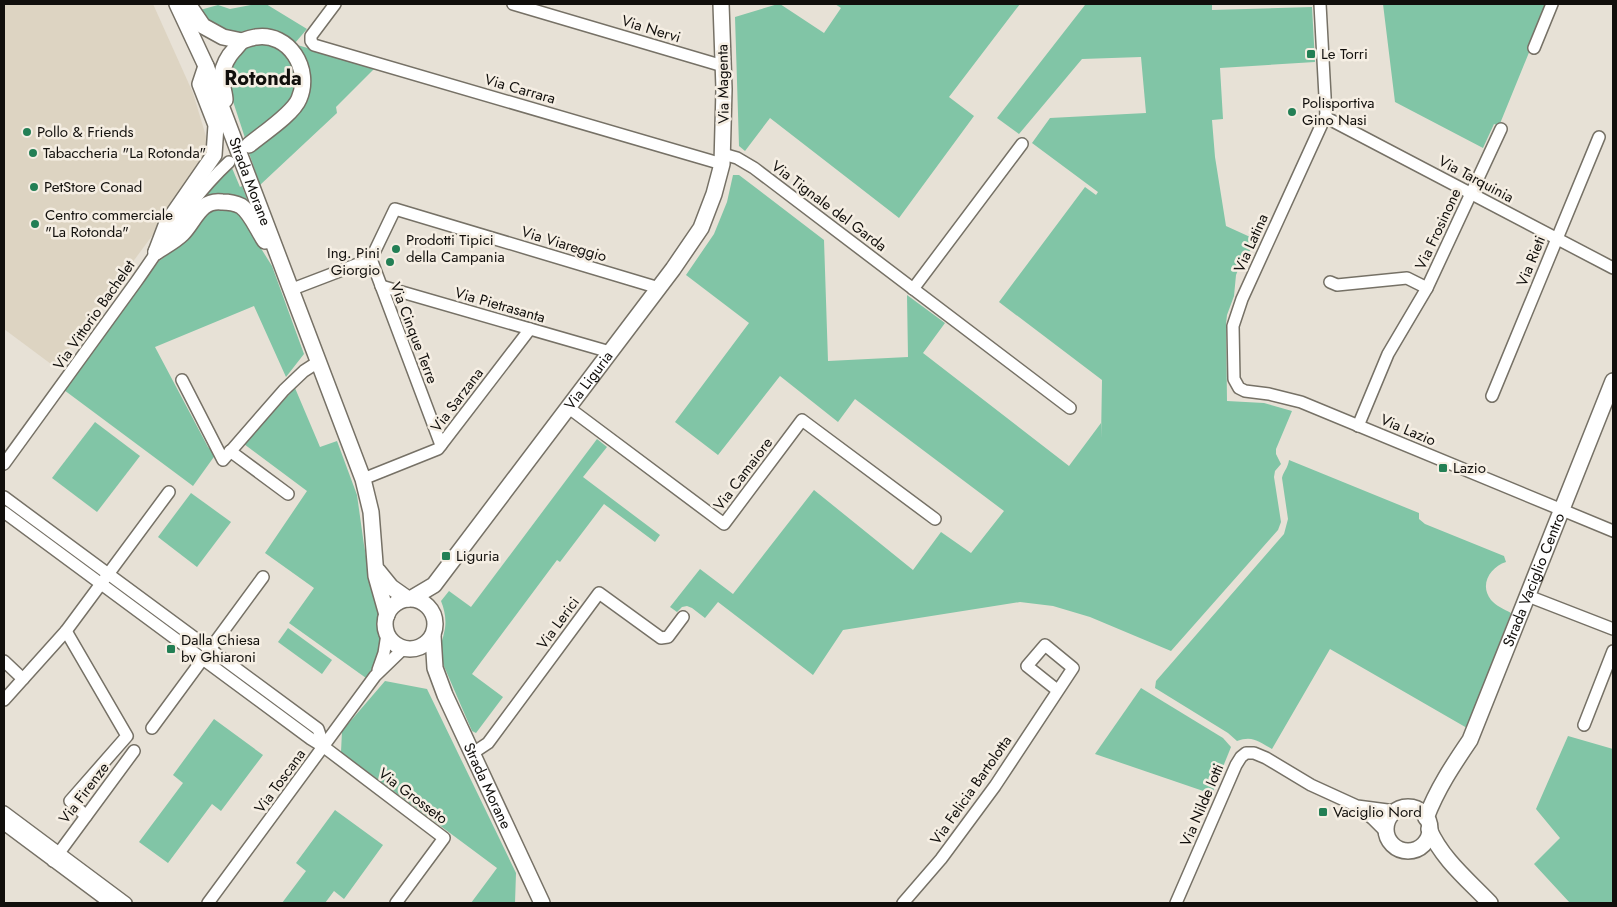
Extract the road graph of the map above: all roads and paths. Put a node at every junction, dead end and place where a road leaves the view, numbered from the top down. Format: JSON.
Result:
{"nodes":[{"id":1,"x":177,"y":4,"type":"edge"},
{"id":2,"x":188,"y":4,"type":"edge"},
{"id":3,"x":336,"y":4,"type":"edge"},
{"id":4,"x":513,"y":4,"type":"edge"},
{"id":5,"x":721,"y":4,"type":"edge"},
{"id":6,"x":1320,"y":4,"type":"edge"},
{"id":7,"x":1552,"y":4,"type":"edge"},
{"id":8,"x":242,"y":41,"type":"junction"},
{"id":9,"x":1534,"y":48,"type":"dead end"},
{"id":10,"x":206,"y":66,"type":"junction"},
{"id":11,"x":723,"y":66,"type":"junction"},
{"id":12,"x":222,"y":111,"type":"junction"},
{"id":13,"x":1325,"y":117,"type":"junction"},
{"id":14,"x":1501,"y":129,"type":"dead end"},
{"id":15,"x":1599,"y":137,"type":"dead end"},
{"id":16,"x":1022,"y":144,"type":"dead end"},
{"id":17,"x":249,"y":145,"type":"dead end"},
{"id":18,"x":722,"y":159,"type":"junction"},
{"id":19,"x":229,"y":162,"type":"dead end"},
{"id":20,"x":1471,"y":194,"type":"junction"},
{"id":21,"x":1557,"y":238,"type":"junction"},
{"id":22,"x":156,"y":252,"type":"junction"},
{"id":23,"x":278,"y":259,"type":"junction"},
{"id":24,"x":371,"y":259,"type":"junction"},
{"id":25,"x":1613,"y":268,"type":"edge"},
{"id":26,"x":1330,"y":282,"type":"dead end"},
{"id":27,"x":380,"y":286,"type":"junction"},
{"id":28,"x":659,"y":288,"type":"junction"},
{"id":29,"x":1427,"y":288,"type":"junction"},
{"id":30,"x":913,"y":289,"type":"junction"},
{"id":31,"x":290,"y":290,"type":"junction"},
{"id":32,"x":530,"y":329,"type":"junction"},
{"id":33,"x":610,"y":352,"type":"junction"},
{"id":34,"x":318,"y":362,"type":"junction"},
{"id":35,"x":182,"y":380,"type":"dead end"},
{"id":36,"x":1612,"y":385,"type":"edge"},
{"id":37,"x":1239,"y":388,"type":"joint"},
{"id":38,"x":1492,"y":396,"type":"dead end"},
{"id":39,"x":569,"y":408,"type":"junction"},
{"id":40,"x":1070,"y":408,"type":"dead end"},
{"id":41,"x":1358,"y":426,"type":"junction"},
{"id":42,"x":441,"y":446,"type":"junction"},
{"id":43,"x":230,"y":451,"type":"junction"},
{"id":44,"x":4,"y":464,"type":"edge"},
{"id":45,"x":363,"y":479,"type":"junction"},
{"id":46,"x":169,"y":492,"type":"dead end"},
{"id":47,"x":288,"y":494,"type":"dead end"},
{"id":48,"x":4,"y":497,"type":"edge"},
{"id":49,"x":1562,"y":510,"type":"junction"},
{"id":50,"x":4,"y":512,"type":"edge"},
{"id":51,"x":935,"y":519,"type":"dead end"},
{"id":52,"x":1613,"y":531,"type":"edge"},
{"id":53,"x":375,"y":566,"type":"junction"},
{"id":54,"x":109,"y":574,"type":"junction"},
{"id":55,"x":263,"y":577,"type":"dead end"},
{"id":56,"x":101,"y":584,"type":"junction"},
{"id":57,"x":434,"y":586,"type":"junction"},
{"id":58,"x":1528,"y":596,"type":"junction"},
{"id":59,"x":410,"y":598,"type":"junction"},
{"id":60,"x":431,"y":610,"type":"junction"},
{"id":61,"x":387,"y":615,"type":"junction"},
{"id":62,"x":683,"y":617,"type":"dead end"},
{"id":63,"x":1613,"y":629,"type":"edge"},
{"id":64,"x":66,"y":631,"type":"junction"},
{"id":65,"x":387,"y":634,"type":"junction"},
{"id":66,"x":432,"y":636,"type":"junction"},
{"id":67,"x":210,"y":649,"type":"junction"},
{"id":68,"x":408,"y":649,"type":"junction"},
{"id":69,"x":1613,"y":651,"type":"edge"},
{"id":70,"x":202,"y":659,"type":"junction"},
{"id":71,"x":4,"y":661,"type":"edge"},
{"id":72,"x":435,"y":668,"type":"junction"},
{"id":73,"x":375,"y":676,"type":"junction"},
{"id":74,"x":23,"y":679,"type":"junction"},
{"id":75,"x":1057,"y":690,"type":"dead end"},
{"id":76,"x":4,"y":700,"type":"edge"},
{"id":77,"x":1584,"y":725,"type":"dead end"},
{"id":78,"x":152,"y":728,"type":"dead end"},
{"id":79,"x":324,"y":747,"type":"junction"},
{"id":80,"x":134,"y":752,"type":"dead end"},
{"id":81,"x":473,"y":753,"type":"junction"},
{"id":82,"x":1446,"y":775,"type":"junction"},
{"id":83,"x":1357,"y":806,"type":"junction"},
{"id":84,"x":1402,"y":809,"type":"junction"},
{"id":85,"x":4,"y":812,"type":"edge"},
{"id":86,"x":86,"y":816,"type":"junction"},
{"id":87,"x":1428,"y":823,"type":"junction"},
{"id":88,"x":4,"y":824,"type":"edge"},
{"id":89,"x":1386,"y":832,"type":"junction"},
{"id":90,"x":1413,"y":850,"type":"junction"},
{"id":91,"x":56,"y":857,"type":"junction"},
{"id":92,"x":1446,"y":859,"type":"junction"},
{"id":93,"x":909,"y":901,"type":"edge"},
{"id":94,"x":110,"y":903,"type":"edge"},
{"id":95,"x":126,"y":903,"type":"edge"},
{"id":96,"x":208,"y":903,"type":"edge"},
{"id":97,"x":396,"y":903,"type":"edge"},
{"id":98,"x":542,"y":903,"type":"edge"},
{"id":99,"x":1176,"y":903,"type":"edge"},
{"id":100,"x":1490,"y":903,"type":"edge"}],
"edges":[{"from":1,"to":10,"type":"street","name":"Strada Morane"},
{"from":2,"to":8,"type":"street"},
{"from":3,"to":18,"type":"street","name":"Via Carrara"},
{"from":4,"to":11,"type":"street","name":"Via Nervi"},
{"from":5,"to":11,"type":"street","name":"Via Magenta"},
{"from":6,"to":13,"type":"street"},
{"from":7,"to":9,"type":"street"},
{"from":8,"to":12,"type":"street"},
{"from":8,"to":17,"type":"street"},
{"from":10,"to":12,"type":"street","name":"Strada Morane"},
{"from":10,"to":22,"type":"street"},
{"from":11,"to":18,"type":"street","name":"Via Magenta"},
{"from":12,"to":23,"type":"street","name":"Strada Morane"},
{"from":13,"to":20,"type":"street","name":"Via Tarquinia"},
{"from":13,"to":37,"type":"street","name":"Via Latina"},
{"from":14,"to":20,"type":"street","name":"Via Frosinone"},
{"from":15,"to":21,"type":"street","name":"Via Rieti"},
{"from":16,"to":30,"type":"street"},
{"from":18,"to":28,"type":"street","name":"Via Liguria"},
{"from":18,"to":30,"type":"street","name":"Via Tignale del Garda"},
{"from":19,"to":22,"type":"street","name":"Via Vittorio Bachelet"},
{"from":20,"to":21,"type":"street","name":"Via Tarquinia"},
{"from":20,"to":29,"type":"street","name":"Via Frosinone"},
{"from":21,"to":25,"type":"street","name":"Via Tarquinia"},
{"from":21,"to":38,"type":"street","name":"Via Rieti"},
{"from":22,"to":23,"type":"street"},
{"from":22,"to":44,"type":"street","name":"Via Vittorio Bachelet"},
{"from":23,"to":31,"type":"street","name":"Strada Morane"},
{"from":24,"to":27,"type":"street","name":"Via Cinque Terre"},
{"from":24,"to":28,"type":"street","name":"Via Viareggio"},
{"from":24,"to":31,"type":"street"},
{"from":26,"to":29,"type":"street","name":"Via Frosinone"},
{"from":27,"to":32,"type":"street","name":"Via Pietrasanta"},
{"from":27,"to":42,"type":"street","name":"Via Cinque Terre"},
{"from":28,"to":33,"type":"street","name":"Via Liguria"},
{"from":29,"to":41,"type":"street","name":"Via Frosinone"},
{"from":30,"to":40,"type":"street","name":"Via Tignale del Garda"},
{"from":31,"to":34,"type":"street","name":"Strada Morane"},
{"from":32,"to":33,"type":"street","name":"Via Pietrasanta"},
{"from":32,"to":42,"type":"street","name":"Via Sarzana"},
{"from":33,"to":39,"type":"street","name":"Via Liguria"},
{"from":34,"to":43,"type":"street"},
{"from":34,"to":45,"type":"street","name":"Strada Morane"},
{"from":35,"to":43,"type":"street"},
{"from":36,"to":49,"type":"street","name":"Strada Vaciglio Centro"},
{"from":37,"to":41,"type":"street","name":"Via Lazio"},
{"from":39,"to":51,"type":"street","name":"Via Camaiore"},
{"from":39,"to":57,"type":"street","name":"Via Liguria"},
{"from":41,"to":49,"type":"street","name":"Via Lazio"},
{"from":42,"to":45,"type":"street","name":"Via Sarzana"},
{"from":43,"to":47,"type":"street"},
{"from":45,"to":53,"type":"street","name":"Strada Morane"},
{"from":46,"to":54,"type":"street"},
{"from":48,"to":54,"type":"street"},
{"from":49,"to":52,"type":"street","name":"Via Lazio"},
{"from":49,"to":58,"type":"street","name":"Strada Vaciglio Centro"},
{"from":50,"to":56,"type":"street"},
{"from":53,"to":59,"type":"street"},
{"from":53,"to":61,"type":"street","name":"Strada Morane"},
{"from":54,"to":56,"type":"street"},
{"from":54,"to":67,"type":"street"},
{"from":55,"to":67,"type":"street"},
{"from":56,"to":64,"type":"street"},
{"from":56,"to":70,"type":"street"},
{"from":57,"to":59,"type":"street","name":"Via Liguria"},
{"from":57,"to":60,"type":"street"},
{"from":58,"to":63,"type":"street"},
{"from":58,"to":82,"type":"street","name":"Strada Vaciglio Centro"},
{"from":59,"to":60,"type":"street"},
{"from":59,"to":61,"type":"street"},
{"from":60,"to":66,"type":"street"},
{"from":61,"to":65,"type":"street"},
{"from":62,"to":81,"type":"street","name":"Via Lerici"},
{"from":64,"to":74,"type":"street"},
{"from":64,"to":86,"type":"street"},
{"from":65,"to":68,"type":"street"},
{"from":65,"to":73,"type":"street","name":"Via Toscana"},
{"from":66,"to":68,"type":"street"},
{"from":66,"to":72,"type":"street","name":"Strada Morane"},
{"from":67,"to":70,"type":"street"},
{"from":67,"to":79,"type":"street"},
{"from":68,"to":72,"type":"street"},
{"from":68,"to":73,"type":"street","name":"Via Toscana"},
{"from":69,"to":77,"type":"street"},
{"from":70,"to":78,"type":"street"},
{"from":70,"to":79,"type":"street"},
{"from":71,"to":74,"type":"street"},
{"from":72,"to":81,"type":"street","name":"Strada Morane"},
{"from":73,"to":79,"type":"street","name":"Via Toscana"},
{"from":74,"to":76,"type":"street"},
{"from":75,"to":93,"type":"street","name":"Via Felicia Bartolotta"},
{"from":79,"to":96,"type":"street","name":"Via Toscana"},
{"from":79,"to":97,"type":"street","name":"Via Grosseto"},
{"from":80,"to":86,"type":"street","name":"Via Firenze"},
{"from":81,"to":98,"type":"street","name":"Strada Morane"},
{"from":82,"to":84,"type":"street","name":"Strada Vaciglio Centro"},
{"from":82,"to":87,"type":"street","name":"Strada Vaciglio Centro"},
{"from":83,"to":84,"type":"street","name":"Via Nilde Iotti"},
{"from":83,"to":89,"type":"street","name":"Via Nilde Iotti"},
{"from":83,"to":99,"type":"street","name":"Via Nilde Iotti"},
{"from":84,"to":87,"type":"street"},
{"from":84,"to":89,"type":"street"},
{"from":85,"to":91,"type":"street"},
{"from":86,"to":91,"type":"street","name":"Via Firenze"},
{"from":87,"to":90,"type":"street"},
{"from":87,"to":92,"type":"street"},
{"from":88,"to":91,"type":"street"},
{"from":89,"to":90,"type":"street"},
{"from":90,"to":92,"type":"street"},
{"from":91,"to":94,"type":"street"},
{"from":91,"to":95,"type":"street"},
{"from":92,"to":100,"type":"street"}]}
